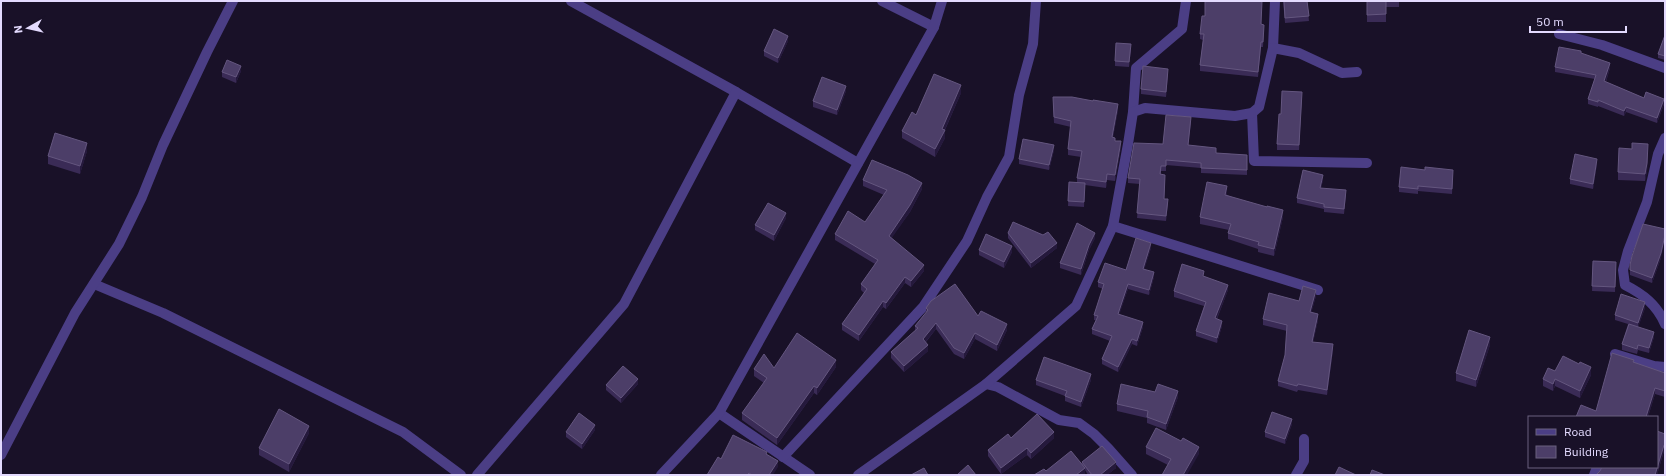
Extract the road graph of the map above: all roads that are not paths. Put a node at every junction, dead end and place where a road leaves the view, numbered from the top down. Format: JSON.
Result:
{"nodes":[{"id":1,"x":233,"y":1,"type":"edge"},
{"id":2,"x":571,"y":1,"type":"edge"},
{"id":3,"x":882,"y":1,"type":"edge"},
{"id":4,"x":942,"y":1,"type":"edge"},
{"id":5,"x":1036,"y":1,"type":"edge"},
{"id":6,"x":1186,"y":1,"type":"edge"},
{"id":7,"x":1275,"y":1,"type":"edge"},
{"id":8,"x":934,"y":27,"type":"junction"},
{"id":9,"x":1559,"y":34,"type":"dead end"},
{"id":10,"x":1273,"y":48,"type":"junction"},
{"id":11,"x":1665,"y":68,"type":"edge"},
{"id":12,"x":1358,"y":72,"type":"dead end"},
{"id":13,"x":736,"y":92,"type":"junction"},
{"id":14,"x":1133,"y":112,"type":"junction"},
{"id":15,"x":1252,"y":113,"type":"junction"},
{"id":16,"x":1665,"y":138,"type":"edge"},
{"id":17,"x":858,"y":163,"type":"junction"},
{"id":18,"x":1367,"y":163,"type":"dead end"},
{"id":19,"x":1113,"y":226,"type":"junction"},
{"id":20,"x":94,"y":284,"type":"junction"},
{"id":21,"x":1318,"y":290,"type":"dead end"},
{"id":22,"x":1665,"y":324,"type":"edge"},
{"id":23,"x":1615,"y":354,"type":"edge"},
{"id":24,"x":1665,"y":367,"type":"edge"},
{"id":25,"x":986,"y":384,"type":"junction"},
{"id":26,"x":719,"y":413,"type":"junction"},
{"id":27,"x":1304,"y":439,"type":"dead end"},
{"id":28,"x":1,"y":455,"type":"edge"},
{"id":29,"x":783,"y":457,"type":"junction"},
{"id":30,"x":461,"y":475,"type":"edge"},
{"id":31,"x":477,"y":475,"type":"edge"},
{"id":32,"x":661,"y":475,"type":"edge"},
{"id":33,"x":810,"y":475,"type":"edge"},
{"id":34,"x":858,"y":475,"type":"edge"},
{"id":35,"x":1132,"y":475,"type":"edge"},
{"id":36,"x":1296,"y":475,"type":"edge"}],
"edges":[{"from":1,"to":20,"type":"street"},
{"from":2,"to":13,"type":"street"},
{"from":3,"to":8,"type":"street"},
{"from":4,"to":8,"type":"street"},
{"from":5,"to":29,"type":"street"},
{"from":6,"to":14,"type":"street"},
{"from":7,"to":10,"type":"street"},
{"from":8,"to":17,"type":"street"},
{"from":9,"to":11,"type":"street"},
{"from":10,"to":12,"type":"street"},
{"from":10,"to":15,"type":"street"},
{"from":13,"to":17,"type":"street"},
{"from":13,"to":31,"type":"street"},
{"from":14,"to":15,"type":"street"},
{"from":14,"to":19,"type":"street"},
{"from":15,"to":18,"type":"street"},
{"from":16,"to":22,"type":"street"},
{"from":17,"to":26,"type":"street"},
{"from":19,"to":21,"type":"street"},
{"from":19,"to":25,"type":"street"},
{"from":20,"to":28,"type":"street"},
{"from":20,"to":30,"type":"street"},
{"from":23,"to":24,"type":"street"},
{"from":25,"to":34,"type":"street"},
{"from":25,"to":35,"type":"street"},
{"from":26,"to":29,"type":"street"},
{"from":26,"to":32,"type":"street"},
{"from":27,"to":36,"type":"street"},
{"from":29,"to":33,"type":"street"}]}
